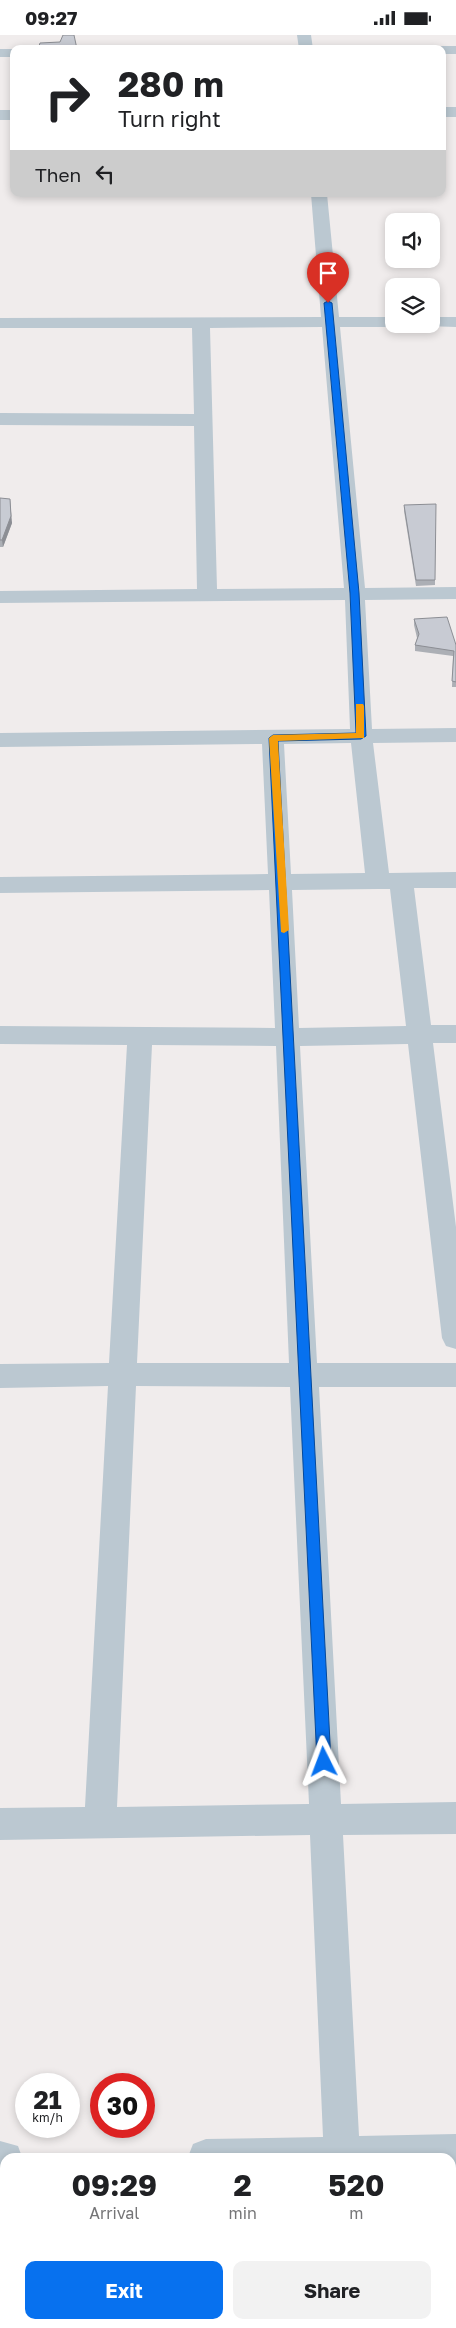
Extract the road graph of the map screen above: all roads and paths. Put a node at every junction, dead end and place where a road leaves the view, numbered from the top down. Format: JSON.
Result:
{"nodes":[{"id":1,"x":319,"y":197,"type":"edge"},
{"id":2,"x":330,"y":321,"type":"junction"},
{"id":3,"x":201,"y":322,"type":"junction"},
{"id":4,"x":385,"y":322,"type":"edge"},
{"id":5,"x":440,"y":322,"type":"edge"},
{"id":6,"x":456,"y":322,"type":"edge"},
{"id":7,"x":0,"y":323,"type":"edge"},
{"id":8,"x":0,"y":419,"type":"edge"},
{"id":9,"x":203,"y":420,"type":"junction"},
{"id":10,"x":355,"y":593,"type":"junction"},
{"id":11,"x":456,"y":593,"type":"edge"},
{"id":12,"x":207,"y":595,"type":"junction"},
{"id":13,"x":0,"y":597,"type":"edge"},
{"id":14,"x":456,"y":735,"type":"edge"},
{"id":15,"x":361,"y":736,"type":"junction"},
{"id":16,"x":273,"y":738,"type":"junction"},
{"id":17,"x":0,"y":741,"type":"edge"},
{"id":18,"x":456,"y":880,"type":"edge"},
{"id":19,"x":389,"y":881,"type":"junction"},
{"id":20,"x":282,"y":883,"type":"junction"},
{"id":21,"x":0,"y":885,"type":"edge"},
{"id":22,"x":421,"y":1034,"type":"junction"},
{"id":23,"x":456,"y":1034,"type":"edge"},
{"id":24,"x":0,"y":1035,"type":"edge"},
{"id":25,"x":140,"y":1036,"type":"junction"},
{"id":26,"x":289,"y":1037,"type":"junction"},
{"id":27,"x":456,"y":1338,"type":"edge"},
{"id":28,"x":121,"y":1373,"type":"junction"},
{"id":29,"x":456,"y":1375,"type":"edge"},
{"id":30,"x":0,"y":1376,"type":"edge"},
{"id":31,"x":305,"y":1376,"type":"junction"},
{"id":32,"x":456,"y":1818,"type":"edge"},
{"id":33,"x":326,"y":1819,"type":"junction"},
{"id":34,"x":100,"y":1823,"type":"junction"},
{"id":35,"x":0,"y":1824,"type":"edge"},
{"id":36,"x":342,"y":2153,"type":"edge"}],
"edges":[{"from":1,"to":2,"type":"street"},
{"from":2,"to":3,"type":"street"},
{"from":2,"to":4,"type":"street"},
{"from":2,"to":10,"type":"street"},
{"from":3,"to":7,"type":"street"},
{"from":3,"to":9,"type":"street"},
{"from":5,"to":6,"type":"street"},
{"from":8,"to":9,"type":"street"},
{"from":9,"to":12,"type":"street"},
{"from":10,"to":11,"type":"street"},
{"from":10,"to":12,"type":"street"},
{"from":10,"to":15,"type":"street"},
{"from":12,"to":13,"type":"street"},
{"from":14,"to":15,"type":"street"},
{"from":15,"to":16,"type":"street"},
{"from":15,"to":19,"type":"street"},
{"from":16,"to":17,"type":"street"},
{"from":16,"to":20,"type":"street"},
{"from":18,"to":19,"type":"street"},
{"from":19,"to":20,"type":"street"},
{"from":19,"to":22,"type":"street"},
{"from":20,"to":21,"type":"street"},
{"from":20,"to":26,"type":"street"},
{"from":22,"to":23,"type":"street"},
{"from":22,"to":26,"type":"street"},
{"from":22,"to":27,"type":"street"},
{"from":24,"to":25,"type":"street"},
{"from":25,"to":26,"type":"street"},
{"from":25,"to":28,"type":"street"},
{"from":26,"to":31,"type":"street"},
{"from":28,"to":30,"type":"street"},
{"from":28,"to":31,"type":"street"},
{"from":28,"to":34,"type":"street"},
{"from":29,"to":31,"type":"street"},
{"from":31,"to":33,"type":"street"},
{"from":32,"to":33,"type":"street"},
{"from":33,"to":34,"type":"street"},
{"from":33,"to":36,"type":"street"},
{"from":34,"to":35,"type":"street"}]}
